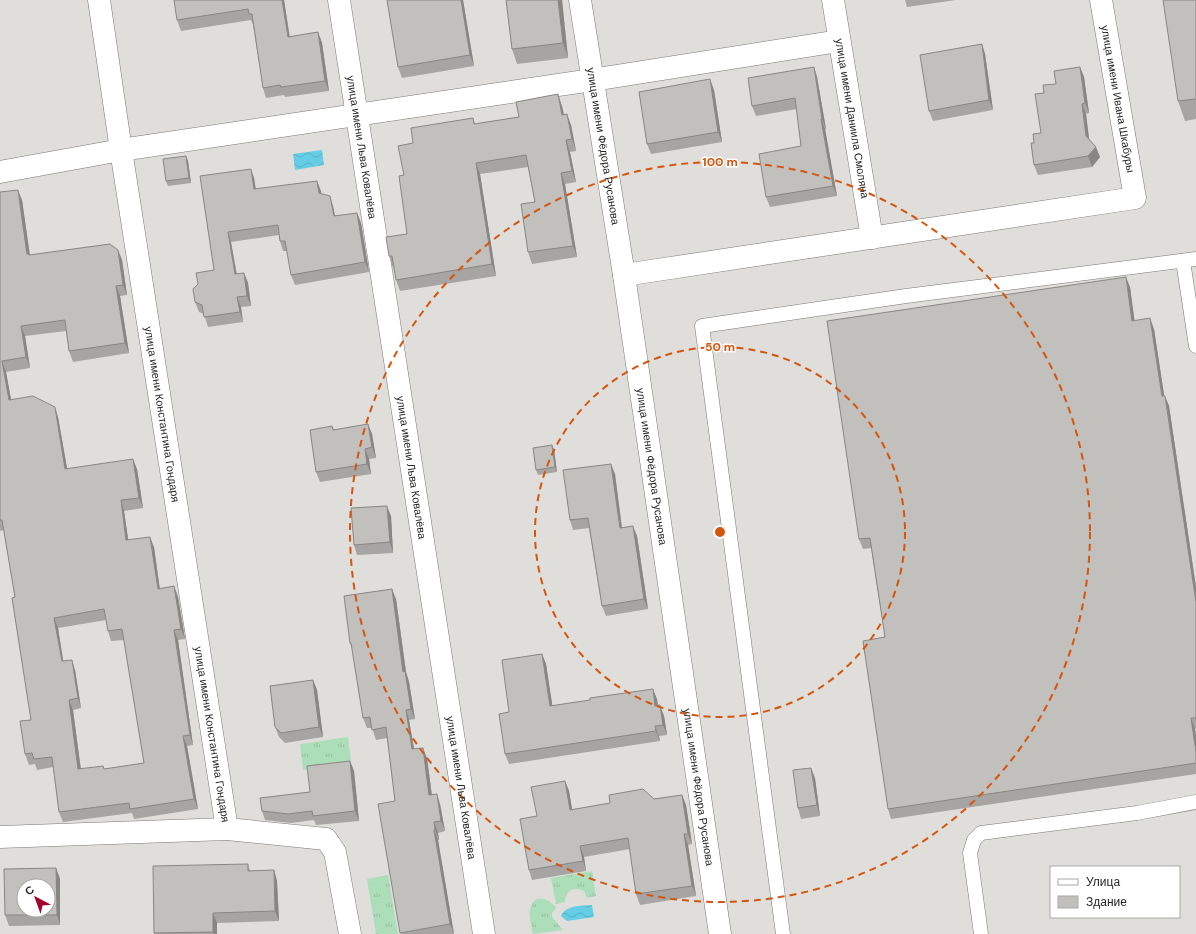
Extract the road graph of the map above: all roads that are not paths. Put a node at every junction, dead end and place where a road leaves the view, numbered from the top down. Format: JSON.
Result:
{"nodes":[{"id":1,"x":99,"y":0,"type":"edge"},
{"id":2,"x":340,"y":0,"type":"edge"},
{"id":3,"x":580,"y":0,"type":"edge"},
{"id":4,"x":833,"y":0,"type":"edge"},
{"id":5,"x":1101,"y":0,"type":"edge"},
{"id":6,"x":839,"y":41,"type":"junction"},
{"id":7,"x":592,"y":80,"type":"junction"},
{"id":8,"x":357,"y":114,"type":"junction"},
{"id":9,"x":121,"y":150,"type":"junction"},
{"id":10,"x":0,"y":172,"type":"edge"},
{"id":11,"x":872,"y":238,"type":"junction"},
{"id":12,"x":1189,"y":260,"type":"edge"},
{"id":13,"x":624,"y":274,"type":"junction"},
{"id":14,"x":1196,"y":346,"type":"edge"},
{"id":15,"x":1196,"y":802,"type":"edge"},
{"id":16,"x":228,"y":829,"type":"junction"},
{"id":17,"x":0,"y":837,"type":"edge"},
{"id":18,"x":350,"y":934,"type":"edge"},
{"id":19,"x":484,"y":934,"type":"edge"},
{"id":20,"x":720,"y":934,"type":"edge"},
{"id":21,"x":783,"y":934,"type":"edge"},
{"id":22,"x":981,"y":934,"type":"edge"}],
"edges":[{"from":1,"to":9,"type":"street","name":"улица имени Константина Гондаря"},
{"from":2,"to":8,"type":"street","name":"улица имени Льва Ковалёва"},
{"from":3,"to":7,"type":"street","name":"улица имени Фёдора Русанова"},
{"from":4,"to":6,"type":"street","name":"улица имени Даниила Смоляна"},
{"from":5,"to":11,"type":"street","name":"улица имени Ивана Шкабуры"},
{"from":6,"to":7,"type":"street"},
{"from":6,"to":11,"type":"street","name":"улица имени Даниила Смоляна"},
{"from":7,"to":8,"type":"street"},
{"from":7,"to":13,"type":"street","name":"улица имени Фёдора Русанова"},
{"from":8,"to":9,"type":"street"},
{"from":8,"to":19,"type":"street","name":"улица имени Льва Ковалёва"},
{"from":9,"to":10,"type":"street"},
{"from":9,"to":16,"type":"street","name":"улица имени Константина Гондаря"},
{"from":11,"to":13,"type":"street"},
{"from":12,"to":14,"type":"lane"},
{"from":12,"to":21,"type":"lane"},
{"from":13,"to":20,"type":"street","name":"улица имени Фёдора Русанова"},
{"from":15,"to":22,"type":"lane"},
{"from":16,"to":17,"type":"street"},
{"from":16,"to":18,"type":"street"}]}
